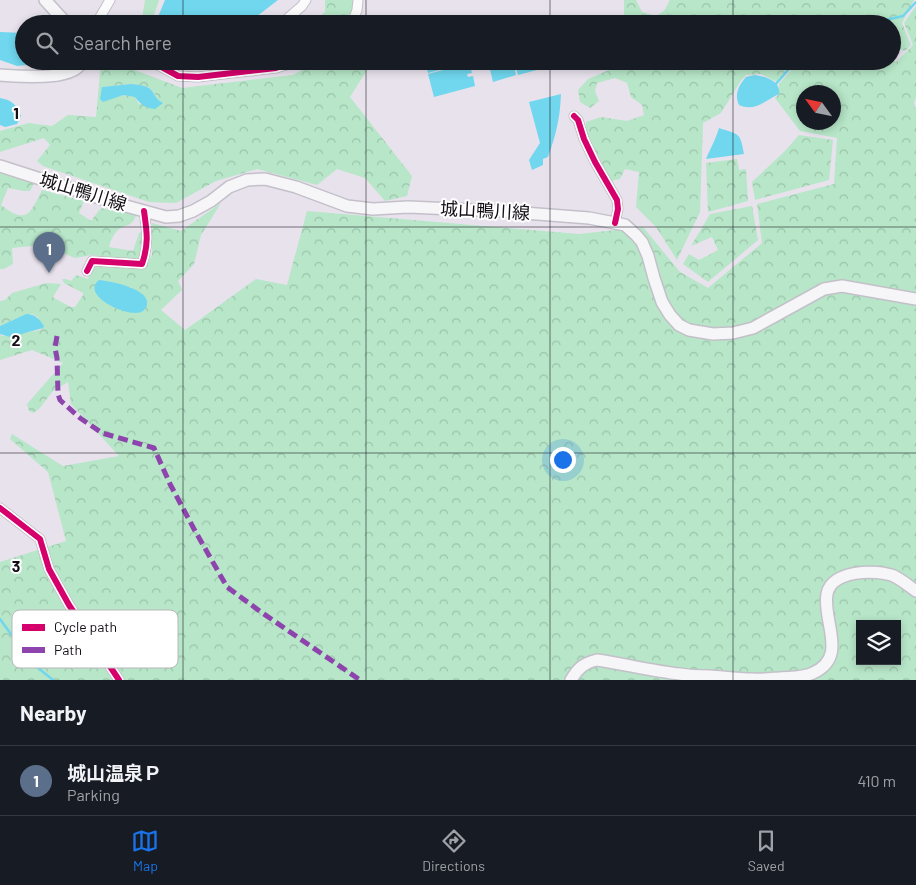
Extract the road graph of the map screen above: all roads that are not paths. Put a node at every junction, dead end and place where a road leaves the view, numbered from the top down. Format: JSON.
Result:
{"nodes":[{"id":1,"x":45,"y":0,"type":"edge"},
{"id":2,"x":110,"y":0,"type":"edge"},
{"id":3,"x":306,"y":0,"type":"edge"},
{"id":4,"x":358,"y":0,"type":"edge"},
{"id":5,"x":59,"y":15,"type":"edge"},
{"id":6,"x":101,"y":15,"type":"edge"},
{"id":7,"x":292,"y":15,"type":"edge"},
{"id":8,"x":355,"y":15,"type":"edge"},
{"id":9,"x":74,"y":70,"type":"edge"},
{"id":10,"x":167,"y":70,"type":"edge"},
{"id":11,"x":261,"y":70,"type":"edge"},
{"id":12,"x":253,"y":71,"type":"joint"},
{"id":13,"x":0,"y":75,"type":"edge"},
{"id":14,"x":574,"y":116,"type":"dead end"},
{"id":15,"x":0,"y":166,"type":"edge"},
{"id":16,"x":144,"y":211,"type":"junction"},
{"id":17,"x":615,"y":223,"type":"junction"},
{"id":18,"x":87,"y":271,"type":"dead end"},
{"id":19,"x":916,"y":299,"type":"edge"},
{"id":20,"x":0,"y":508,"type":"edge"},
{"id":21,"x":916,"y":591,"type":"edge"},
{"id":22,"x":72,"y":610,"type":"edge"},
{"id":23,"x":110,"y":668,"type":"edge"},
{"id":24,"x":118,"y":680,"type":"edge"},
{"id":25,"x":571,"y":680,"type":"edge"}],
"edges":[{"from":1,"to":5,"type":"main road"},
{"from":2,"to":6,"type":"street"},
{"from":3,"to":7,"type":"street"},
{"from":4,"to":8,"type":"street"},
{"from":9,"to":13,"type":"main road"},
{"from":10,"to":12,"type":"street"},
{"from":11,"to":12,"type":"street"},
{"from":14,"to":17,"type":"street"},
{"from":15,"to":16,"type":"main road","name":"城山鴨川線"},
{"from":16,"to":17,"type":"main road","name":"城山鴨川線"},
{"from":16,"to":18,"type":"street"},
{"from":17,"to":19,"type":"main road","name":"城山鴨川線"},
{"from":20,"to":22,"type":"street"},
{"from":21,"to":25,"type":"main road"},
{"from":23,"to":24,"type":"street"}]}
